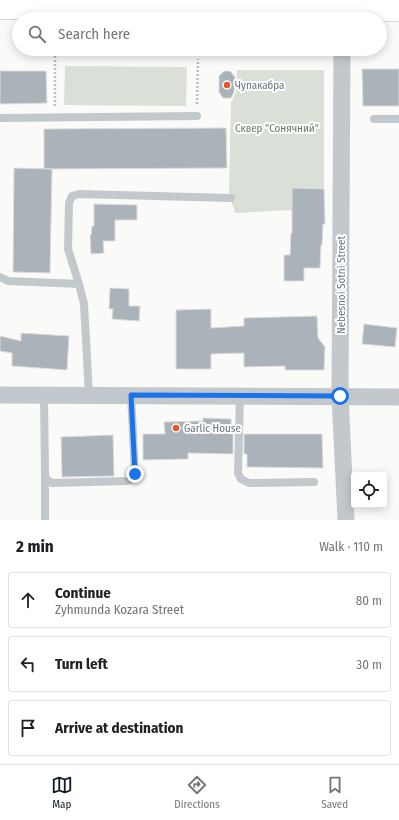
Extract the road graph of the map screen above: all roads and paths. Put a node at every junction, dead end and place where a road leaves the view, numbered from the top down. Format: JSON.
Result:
{"nodes":[{"id":1,"x":80,"y":4,"type":"edge"},
{"id":2,"x":0,"y":8,"type":"edge"},
{"id":3,"x":399,"y":10,"type":"edge"},
{"id":4,"x":289,"y":12,"type":"edge"},
{"id":5,"x":370,"y":12,"type":"edge"},
{"id":6,"x":55,"y":56,"type":"edge"},
{"id":7,"x":342,"y":56,"type":"edge"},
{"id":8,"x":198,"y":59,"type":"dead end"},
{"id":9,"x":197,"y":116,"type":"joint"},
{"id":10,"x":55,"y":117,"type":"junction"},
{"id":11,"x":0,"y":118,"type":"edge"},
{"id":12,"x":399,"y":118,"type":"edge"},
{"id":13,"x":374,"y":119,"type":"dead end"},
{"id":14,"x":231,"y":198,"type":"dead end"},
{"id":15,"x":0,"y":277,"type":"edge"},
{"id":16,"x":79,"y":284,"type":"junction"},
{"id":17,"x":0,"y":395,"type":"edge"},
{"id":18,"x":90,"y":395,"type":"junction"},
{"id":19,"x":131,"y":395,"type":"junction"},
{"id":20,"x":240,"y":395,"type":"junction"},
{"id":21,"x":44,"y":396,"type":"junction"},
{"id":22,"x":340,"y":396,"type":"junction"},
{"id":23,"x":399,"y":396,"type":"edge"},
{"id":24,"x":45,"y":475,"type":"junction"},
{"id":25,"x":314,"y":482,"type":"dead end"},
{"id":26,"x":45,"y":520,"type":"edge"},
{"id":27,"x":346,"y":520,"type":"edge"}],
"edges":[{"from":1,"to":2,"type":"main road"},
{"from":1,"to":4,"type":"main road"},
{"from":3,"to":5,"type":"main road"},
{"from":6,"to":10,"type":"path"},
{"from":7,"to":22,"type":"street","name":"Nebesnoi Sotni Street"},
{"from":8,"to":9,"type":"path"},
{"from":9,"to":10,"type":"lane"},
{"from":10,"to":11,"type":"lane"},
{"from":12,"to":13,"type":"lane"},
{"from":14,"to":16,"type":"lane"},
{"from":15,"to":16,"type":"lane"},
{"from":16,"to":18,"type":"lane"},
{"from":17,"to":21,"type":"street"},
{"from":18,"to":19,"type":"street"},
{"from":18,"to":21,"type":"street"},
{"from":19,"to":20,"type":"street"},
{"from":19,"to":24,"type":"lane"},
{"from":20,"to":22,"type":"street"},
{"from":20,"to":25,"type":"lane"},
{"from":21,"to":24,"type":"lane"},
{"from":22,"to":23,"type":"street"},
{"from":22,"to":27,"type":"street","name":"Nebesnoi Sotni Street"},
{"from":24,"to":26,"type":"lane"}]}
